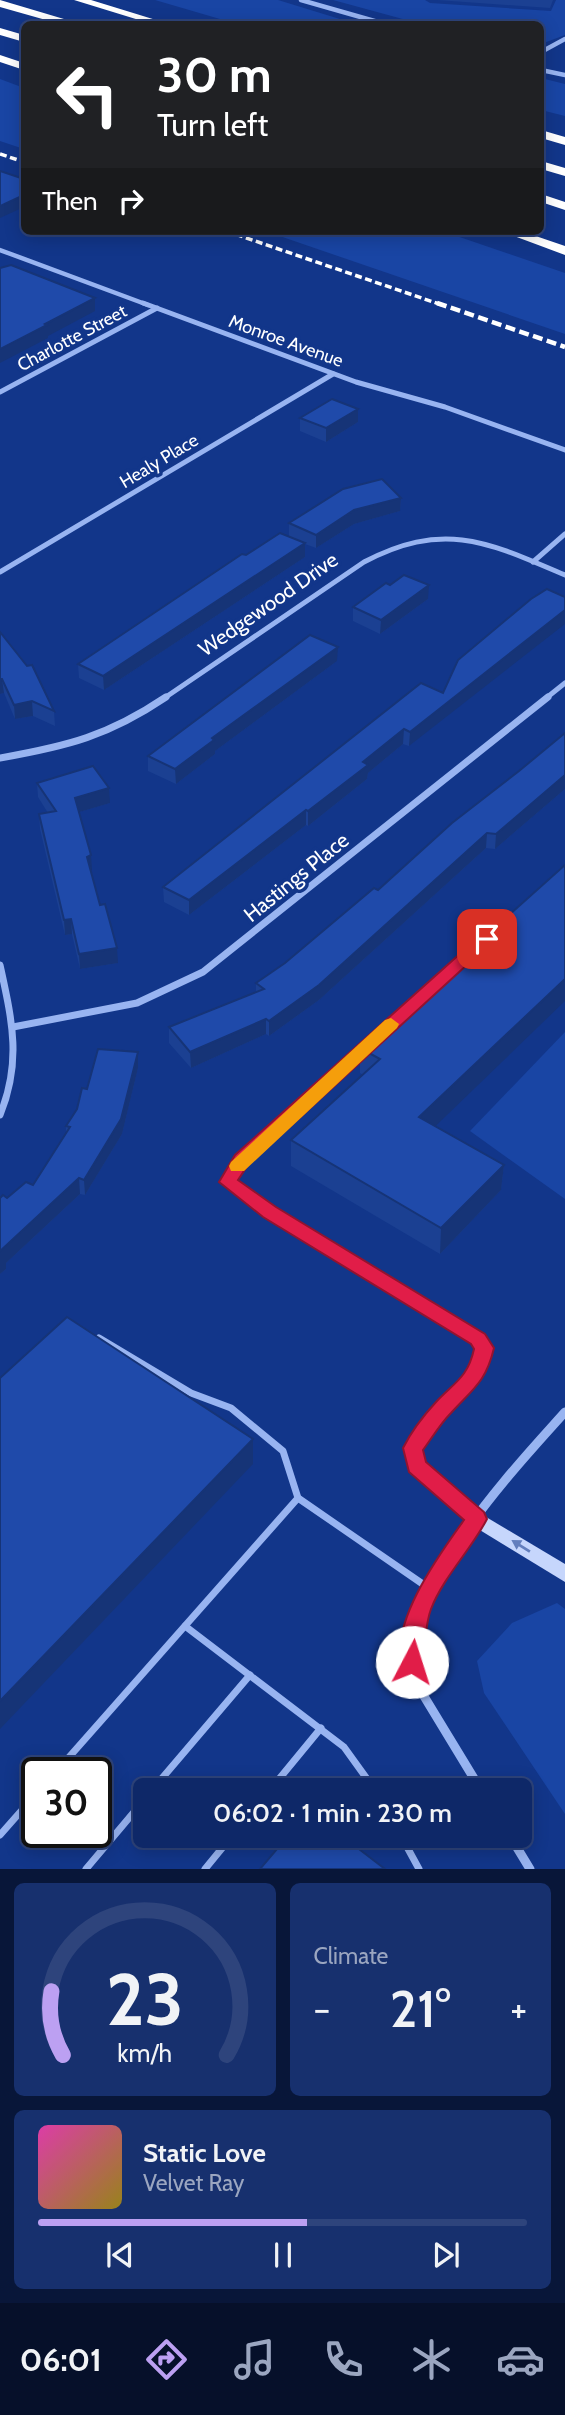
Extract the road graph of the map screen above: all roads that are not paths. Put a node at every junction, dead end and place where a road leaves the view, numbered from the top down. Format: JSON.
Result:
{"nodes":[{"id":1,"x":79,"y":0,"type":"edge"},
{"id":2,"x":301,"y":0,"type":"edge"},
{"id":3,"x":0,"y":3,"type":"edge"},
{"id":4,"x":60,"y":21,"type":"edge"},
{"id":5,"x":152,"y":21,"type":"edge"},
{"id":6,"x":374,"y":21,"type":"edge"},
{"id":7,"x":0,"y":31,"type":"edge"},
{"id":8,"x":21,"y":38,"type":"edge"},
{"id":9,"x":565,"y":39,"type":"edge"},
{"id":10,"x":544,"y":50,"type":"edge"},
{"id":11,"x":0,"y":58,"type":"edge"},
{"id":12,"x":21,"y":66,"type":"edge"},
{"id":13,"x":544,"y":71,"type":"edge"},
{"id":14,"x":565,"y":75,"type":"edge"},
{"id":15,"x":544,"y":135,"type":"edge"},
{"id":16,"x":565,"y":141,"type":"edge"},
{"id":17,"x":544,"y":166,"type":"edge"},
{"id":18,"x":565,"y":172,"type":"edge"},
{"id":19,"x":544,"y":199,"type":"edge"},
{"id":20,"x":565,"y":206,"type":"edge"},
{"id":21,"x":519,"y":235,"type":"edge"},
{"id":22,"x":1,"y":251,"type":"edge"},
{"id":23,"x":565,"y":251,"type":"edge"},
{"id":24,"x":157,"y":308,"type":"junction"},
{"id":25,"x":333,"y":374,"type":"junction"},
{"id":26,"x":0,"y":392,"type":"edge"},
{"id":27,"x":565,"y":450,"type":"edge"},
{"id":28,"x":565,"y":534,"type":"edge"},
{"id":29,"x":533,"y":562,"type":"junction"},
{"id":30,"x":0,"y":572,"type":"edge"},
{"id":31,"x":565,"y":575,"type":"edge"},
{"id":32,"x":565,"y":683,"type":"edge"},
{"id":33,"x":0,"y":758,"type":"edge"},
{"id":34,"x":0,"y":965,"type":"edge"},
{"id":35,"x":13,"y":1027,"type":"junction"},
{"id":36,"x":367,"y":1046,"type":"edge"},
{"id":37,"x":0,"y":1115,"type":"edge"},
{"id":38,"x":91,"y":1333,"type":"edge"},
{"id":39,"x":563,"y":1417,"type":"edge"},
{"id":40,"x":298,"y":1498,"type":"junction"},
{"id":41,"x":476,"y":1519,"type":"junction"},
{"id":42,"x":565,"y":1574,"type":"edge"},
{"id":43,"x":430,"y":1588,"type":"junction"},
{"id":44,"x":185,"y":1626,"type":"junction"},
{"id":45,"x":250,"y":1675,"type":"junction"},
{"id":46,"x":321,"y":1728,"type":"junction"},
{"id":47,"x":69,"y":1757,"type":"edge"},
{"id":48,"x":162,"y":1778,"type":"edge"},
{"id":49,"x":280,"y":1778,"type":"edge"},
{"id":50,"x":366,"y":1778,"type":"edge"},
{"id":51,"x":474,"y":1778,"type":"edge"},
{"id":52,"x":21,"y":1811,"type":"edge"},
{"id":53,"x":133,"y":1813,"type":"edge"},
{"id":54,"x":0,"y":1835,"type":"edge"},
{"id":55,"x":222,"y":1848,"type":"edge"},
{"id":56,"x":408,"y":1848,"type":"edge"},
{"id":57,"x":517,"y":1848,"type":"edge"},
{"id":58,"x":86,"y":1869,"type":"edge"},
{"id":59,"x":205,"y":1869,"type":"edge"},
{"id":60,"x":419,"y":1869,"type":"edge"},
{"id":61,"x":530,"y":1869,"type":"edge"}],
"edges":[{"from":1,"to":5,"type":"highway"},
{"from":2,"to":6,"type":"street"},
{"from":3,"to":4,"type":"highway"},
{"from":7,"to":8,"type":"highway"},
{"from":9,"to":10,"type":"street"},
{"from":11,"to":12,"type":"highway"},
{"from":13,"to":14,"type":"street"},
{"from":15,"to":16,"type":"highway"},
{"from":17,"to":18,"type":"highway"},
{"from":19,"to":20,"type":"highway"},
{"from":21,"to":23,"type":"highway"},
{"from":22,"to":24,"type":"street","name":"Monroe Avenue"},
{"from":24,"to":25,"type":"street","name":"Monroe Avenue"},
{"from":24,"to":26,"type":"street","name":"Charlotte Street"},
{"from":25,"to":27,"type":"street","name":"Monroe Avenue"},
{"from":25,"to":30,"type":"street","name":"Healy Place"},
{"from":28,"to":29,"type":"street"},
{"from":29,"to":31,"type":"street","name":"Wedgewood Drive"},
{"from":29,"to":33,"type":"street","name":"Wedgewood Drive"},
{"from":32,"to":35,"type":"street","name":"Hastings Place"},
{"from":34,"to":35,"type":"street"},
{"from":35,"to":37,"type":"street"},
{"from":36,"to":41,"type":"lane"},
{"from":38,"to":40,"type":"lane"},
{"from":39,"to":41,"type":"street"},
{"from":40,"to":43,"type":"lane"},
{"from":40,"to":44,"type":"lane"},
{"from":42,"to":41,"type":"main road","one_way":true},
{"from":41,"to":43,"type":"street"},
{"from":43,"to":51,"type":"street"},
{"from":44,"to":45,"type":"lane"},
{"from":44,"to":47,"type":"lane"},
{"from":45,"to":46,"type":"lane"},
{"from":45,"to":48,"type":"lane"},
{"from":46,"to":49,"type":"lane"},
{"from":46,"to":50,"type":"lane"},
{"from":52,"to":54,"type":"lane"},
{"from":53,"to":58,"type":"lane"},
{"from":55,"to":59,"type":"lane"},
{"from":56,"to":60,"type":"lane"},
{"from":57,"to":61,"type":"street"}]}
